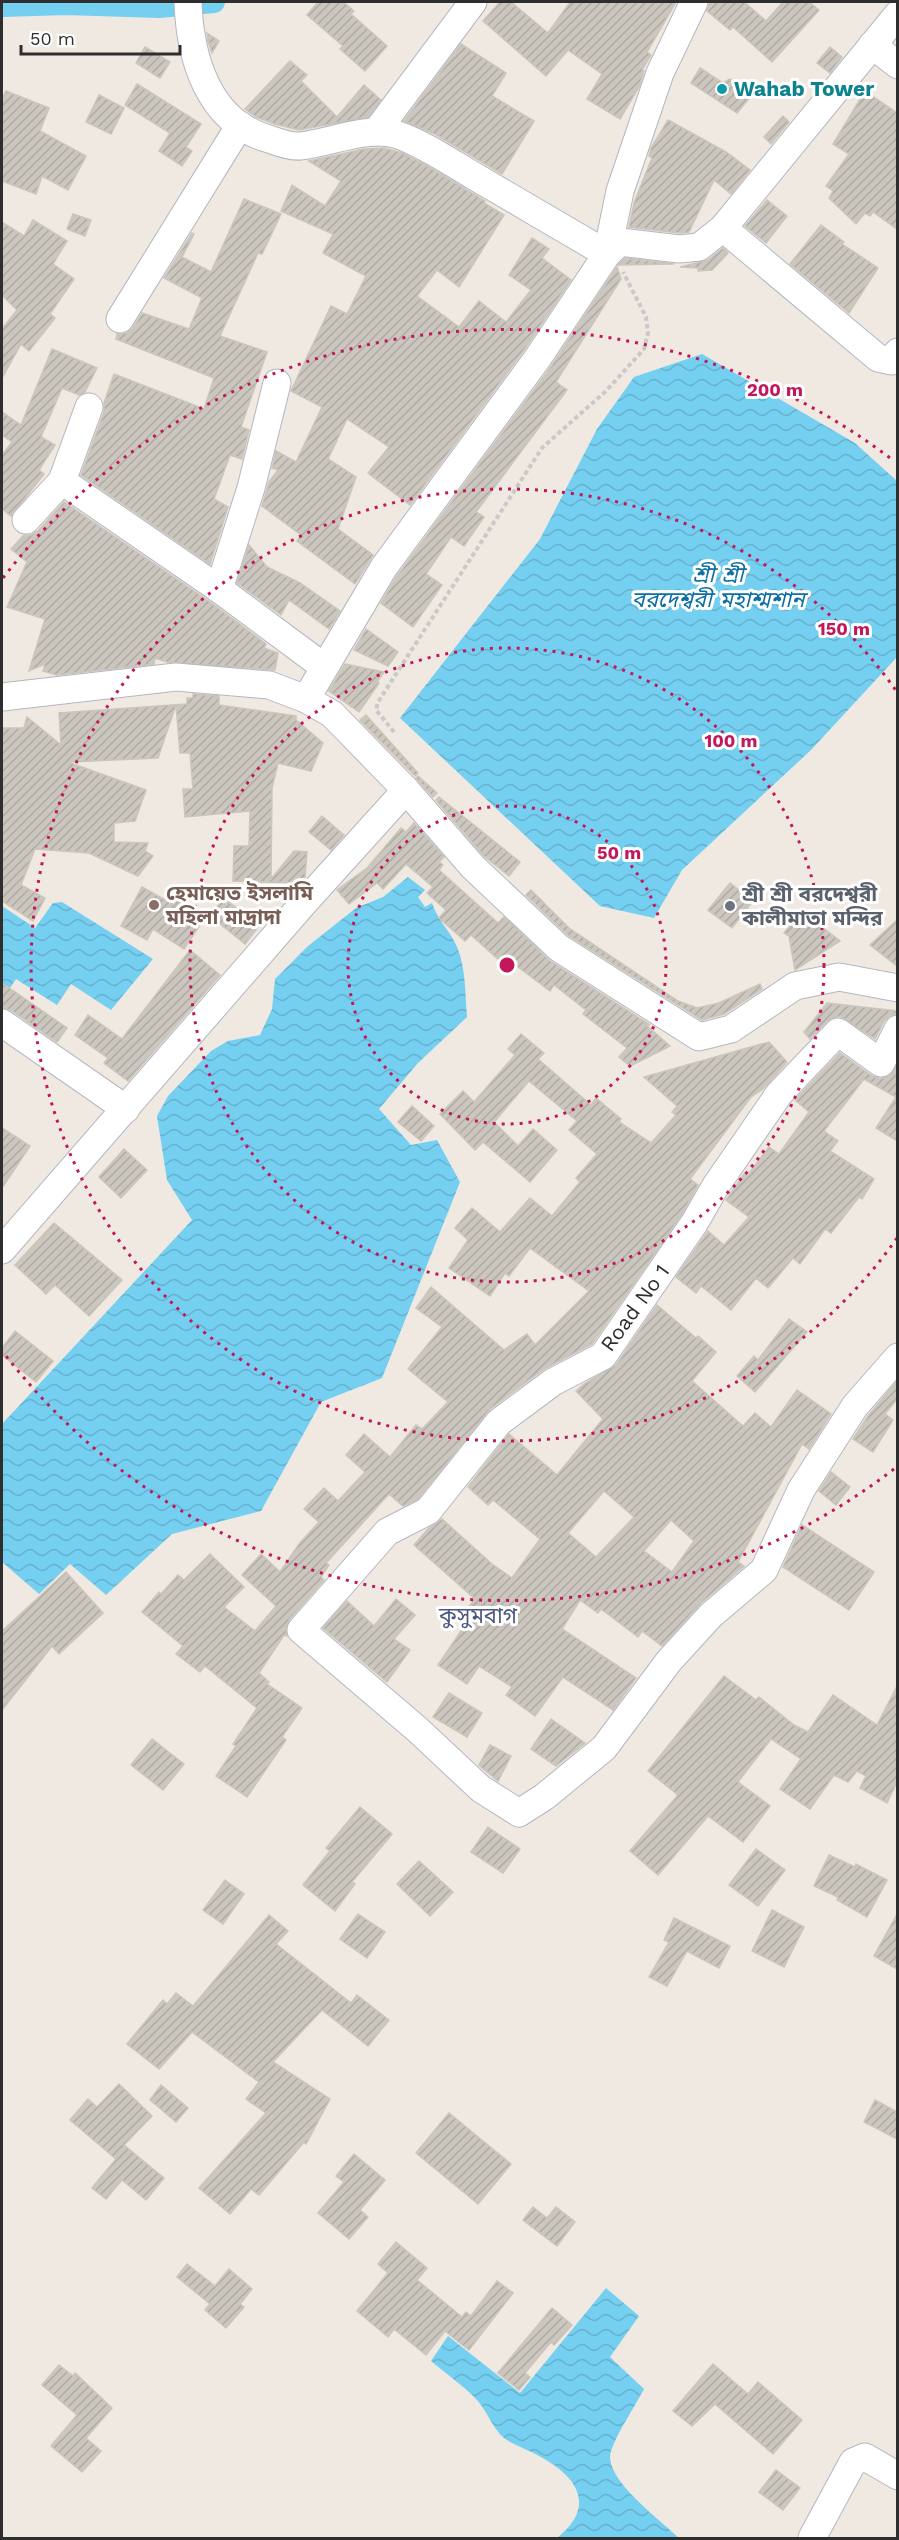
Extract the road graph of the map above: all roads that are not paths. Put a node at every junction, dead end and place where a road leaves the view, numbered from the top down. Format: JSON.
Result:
{"nodes":[{"id":1,"x":473,"y":2,"type":"edge"},
{"id":2,"x":693,"y":2,"type":"edge"},
{"id":3,"x":188,"y":14,"type":"edge"},
{"id":4,"x":897,"y":14,"type":"edge"},
{"id":5,"x":872,"y":45,"type":"junction"},
{"id":6,"x":897,"y":65,"type":"edge"},
{"id":7,"x":240,"y":125,"type":"junction"},
{"id":8,"x":376,"y":132,"type":"junction"},
{"id":9,"x":723,"y":228,"type":"junction"},
{"id":10,"x":607,"y":254,"type":"junction"},
{"id":11,"x":120,"y":319,"type":"dead end"},
{"id":12,"x":897,"y":351,"type":"edge"},
{"id":13,"x":277,"y":383,"type":"dead end"},
{"id":14,"x":89,"y":407,"type":"dead end"},
{"id":15,"x":62,"y":480,"type":"junction"},
{"id":16,"x":26,"y":520,"type":"dead end"},
{"id":17,"x":219,"y":589,"type":"junction"},
{"id":18,"x":324,"y":667,"type":"junction"},
{"id":19,"x":2,"y":697,"type":"edge"},
{"id":20,"x":306,"y":699,"type":"junction"},
{"id":21,"x":406,"y":790,"type":"junction"},
{"id":22,"x":897,"y":988,"type":"edge"},
{"id":23,"x":2,"y":1023,"type":"edge"},
{"id":24,"x":897,"y":1029,"type":"edge"},
{"id":25,"x":126,"y":1109,"type":"junction"},
{"id":26,"x":2,"y":1250,"type":"edge"},
{"id":27,"x":897,"y":1357,"type":"edge"},
{"id":28,"x":897,"y":2476,"type":"edge"},
{"id":29,"x":812,"y":2538,"type":"edge"}],
"edges":[{"from":1,"to":8,"type":"street"},
{"from":2,"to":10,"type":"street"},
{"from":3,"to":7,"type":"street"},
{"from":4,"to":5,"type":"street"},
{"from":5,"to":6,"type":"street"},
{"from":5,"to":9,"type":"street"},
{"from":7,"to":8,"type":"street"},
{"from":7,"to":11,"type":"street"},
{"from":8,"to":10,"type":"street"},
{"from":9,"to":10,"type":"street"},
{"from":9,"to":12,"type":"street"},
{"from":10,"to":18,"type":"street"},
{"from":13,"to":17,"type":"street"},
{"from":14,"to":15,"type":"street"},
{"from":15,"to":16,"type":"street"},
{"from":15,"to":17,"type":"street"},
{"from":17,"to":18,"type":"street"},
{"from":18,"to":20,"type":"street"},
{"from":19,"to":20,"type":"street"},
{"from":20,"to":21,"type":"street"},
{"from":21,"to":22,"type":"street"},
{"from":21,"to":25,"type":"street"},
{"from":23,"to":25,"type":"street"},
{"from":24,"to":27,"type":"street","name":"Road No 1"},
{"from":25,"to":26,"type":"street"},
{"from":28,"to":29,"type":"street"}]}
